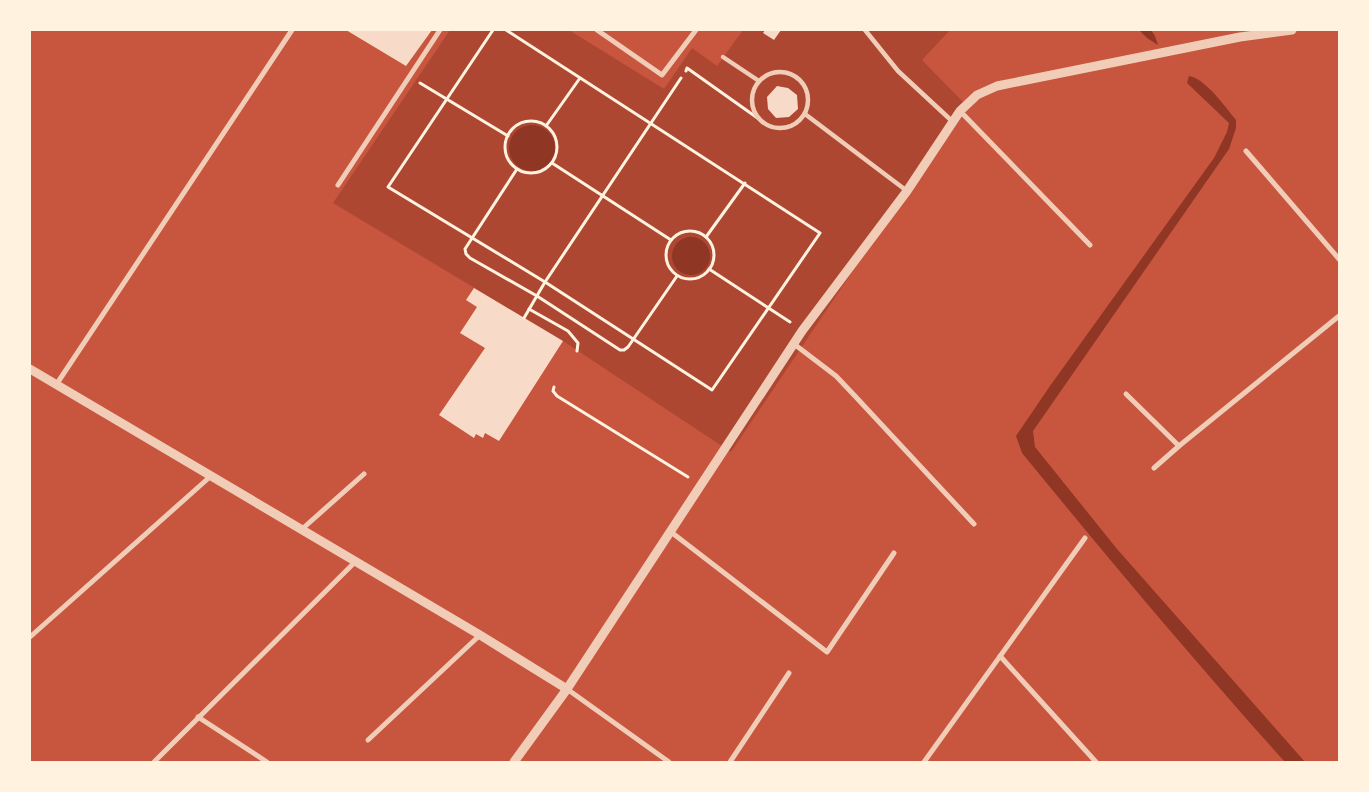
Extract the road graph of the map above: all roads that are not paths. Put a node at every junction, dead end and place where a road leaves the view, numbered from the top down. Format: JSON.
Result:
{"nodes":[{"id":1,"x":292,"y":30,"type":"edge"},
{"id":2,"x":440,"y":30,"type":"edge"},
{"id":3,"x":598,"y":30,"type":"edge"},
{"id":4,"x":696,"y":30,"type":"edge"},
{"id":5,"x":865,"y":30,"type":"edge"},
{"id":6,"x":1292,"y":30,"type":"edge"},
{"id":7,"x":1237,"y":33,"type":"edge"},
{"id":8,"x":723,"y":57,"type":"dead end"},
{"id":9,"x":759,"y":81,"type":"junction"},
{"id":10,"x":960,"y":111,"type":"junction"},
{"id":11,"x":805,"y":114,"type":"junction"},
{"id":12,"x":953,"y":122,"type":"junction"},
{"id":13,"x":1246,"y":151,"type":"dead end"},
{"id":14,"x":338,"y":185,"type":"dead end"},
{"id":15,"x":907,"y":191,"type":"junction"},
{"id":16,"x":1090,"y":245,"type":"dead end"},
{"id":17,"x":1339,"y":259,"type":"edge"},
{"id":18,"x":1339,"y":316,"type":"edge"},
{"id":19,"x":794,"y":344,"type":"junction"},
{"id":20,"x":30,"y":369,"type":"edge"},
{"id":21,"x":56,"y":385,"type":"junction"},
{"id":22,"x":1126,"y":394,"type":"dead end"},
{"id":23,"x":1179,"y":446,"type":"junction"},
{"id":24,"x":1154,"y":468,"type":"dead end"},
{"id":25,"x":364,"y":474,"type":"dead end"},
{"id":26,"x":212,"y":475,"type":"junction"},
{"id":27,"x":974,"y":524,"type":"dead end"},
{"id":28,"x":301,"y":530,"type":"junction"},
{"id":29,"x":670,"y":532,"type":"junction"},
{"id":30,"x":1084,"y":538,"type":"dead end"},
{"id":31,"x":894,"y":554,"type":"dead end"},
{"id":32,"x":355,"y":562,"type":"junction"},
{"id":33,"x":480,"y":635,"type":"junction"},
{"id":34,"x":30,"y":638,"type":"edge"},
{"id":35,"x":1000,"y":656,"type":"junction"},
{"id":36,"x":789,"y":674,"type":"dead end"},
{"id":37,"x":567,"y":689,"type":"junction"},
{"id":38,"x":198,"y":717,"type":"junction"},
{"id":39,"x":368,"y":740,"type":"dead end"},
{"id":40,"x":154,"y":762,"type":"edge"},
{"id":41,"x":267,"y":762,"type":"edge"},
{"id":42,"x":514,"y":762,"type":"edge"},
{"id":43,"x":669,"y":762,"type":"edge"},
{"id":44,"x":730,"y":762,"type":"edge"},
{"id":45,"x":924,"y":762,"type":"edge"},
{"id":46,"x":1096,"y":762,"type":"edge"}],
"edges":[{"from":1,"to":21,"type":"street"},
{"from":2,"to":14,"type":"street"},
{"from":3,"to":4,"type":"street"},
{"from":5,"to":12,"type":"street"},
{"from":6,"to":7,"type":"street"},
{"from":7,"to":10,"type":"street"},
{"from":8,"to":9,"type":"street"},
{"from":9,"to":11,"type":"street"},
{"from":9,"to":11,"type":"street"},
{"from":10,"to":12,"type":"street"},
{"from":10,"to":16,"type":"street"},
{"from":11,"to":15,"type":"street"},
{"from":12,"to":15,"type":"street"},
{"from":13,"to":17,"type":"street"},
{"from":15,"to":19,"type":"street"},
{"from":18,"to":23,"type":"street"},
{"from":19,"to":27,"type":"street"},
{"from":19,"to":29,"type":"street"},
{"from":20,"to":21,"type":"street"},
{"from":21,"to":26,"type":"street"},
{"from":22,"to":23,"type":"street"},
{"from":23,"to":24,"type":"street"},
{"from":25,"to":28,"type":"street"},
{"from":26,"to":28,"type":"street"},
{"from":26,"to":34,"type":"street"},
{"from":28,"to":32,"type":"street"},
{"from":29,"to":31,"type":"street"},
{"from":29,"to":37,"type":"street"},
{"from":30,"to":35,"type":"street"},
{"from":32,"to":33,"type":"street"},
{"from":32,"to":38,"type":"street"},
{"from":33,"to":37,"type":"street"},
{"from":33,"to":39,"type":"street"},
{"from":35,"to":45,"type":"street"},
{"from":35,"to":46,"type":"street"},
{"from":36,"to":44,"type":"street"},
{"from":37,"to":42,"type":"street"},
{"from":37,"to":43,"type":"street"},
{"from":38,"to":40,"type":"street"},
{"from":38,"to":41,"type":"street"}]}
